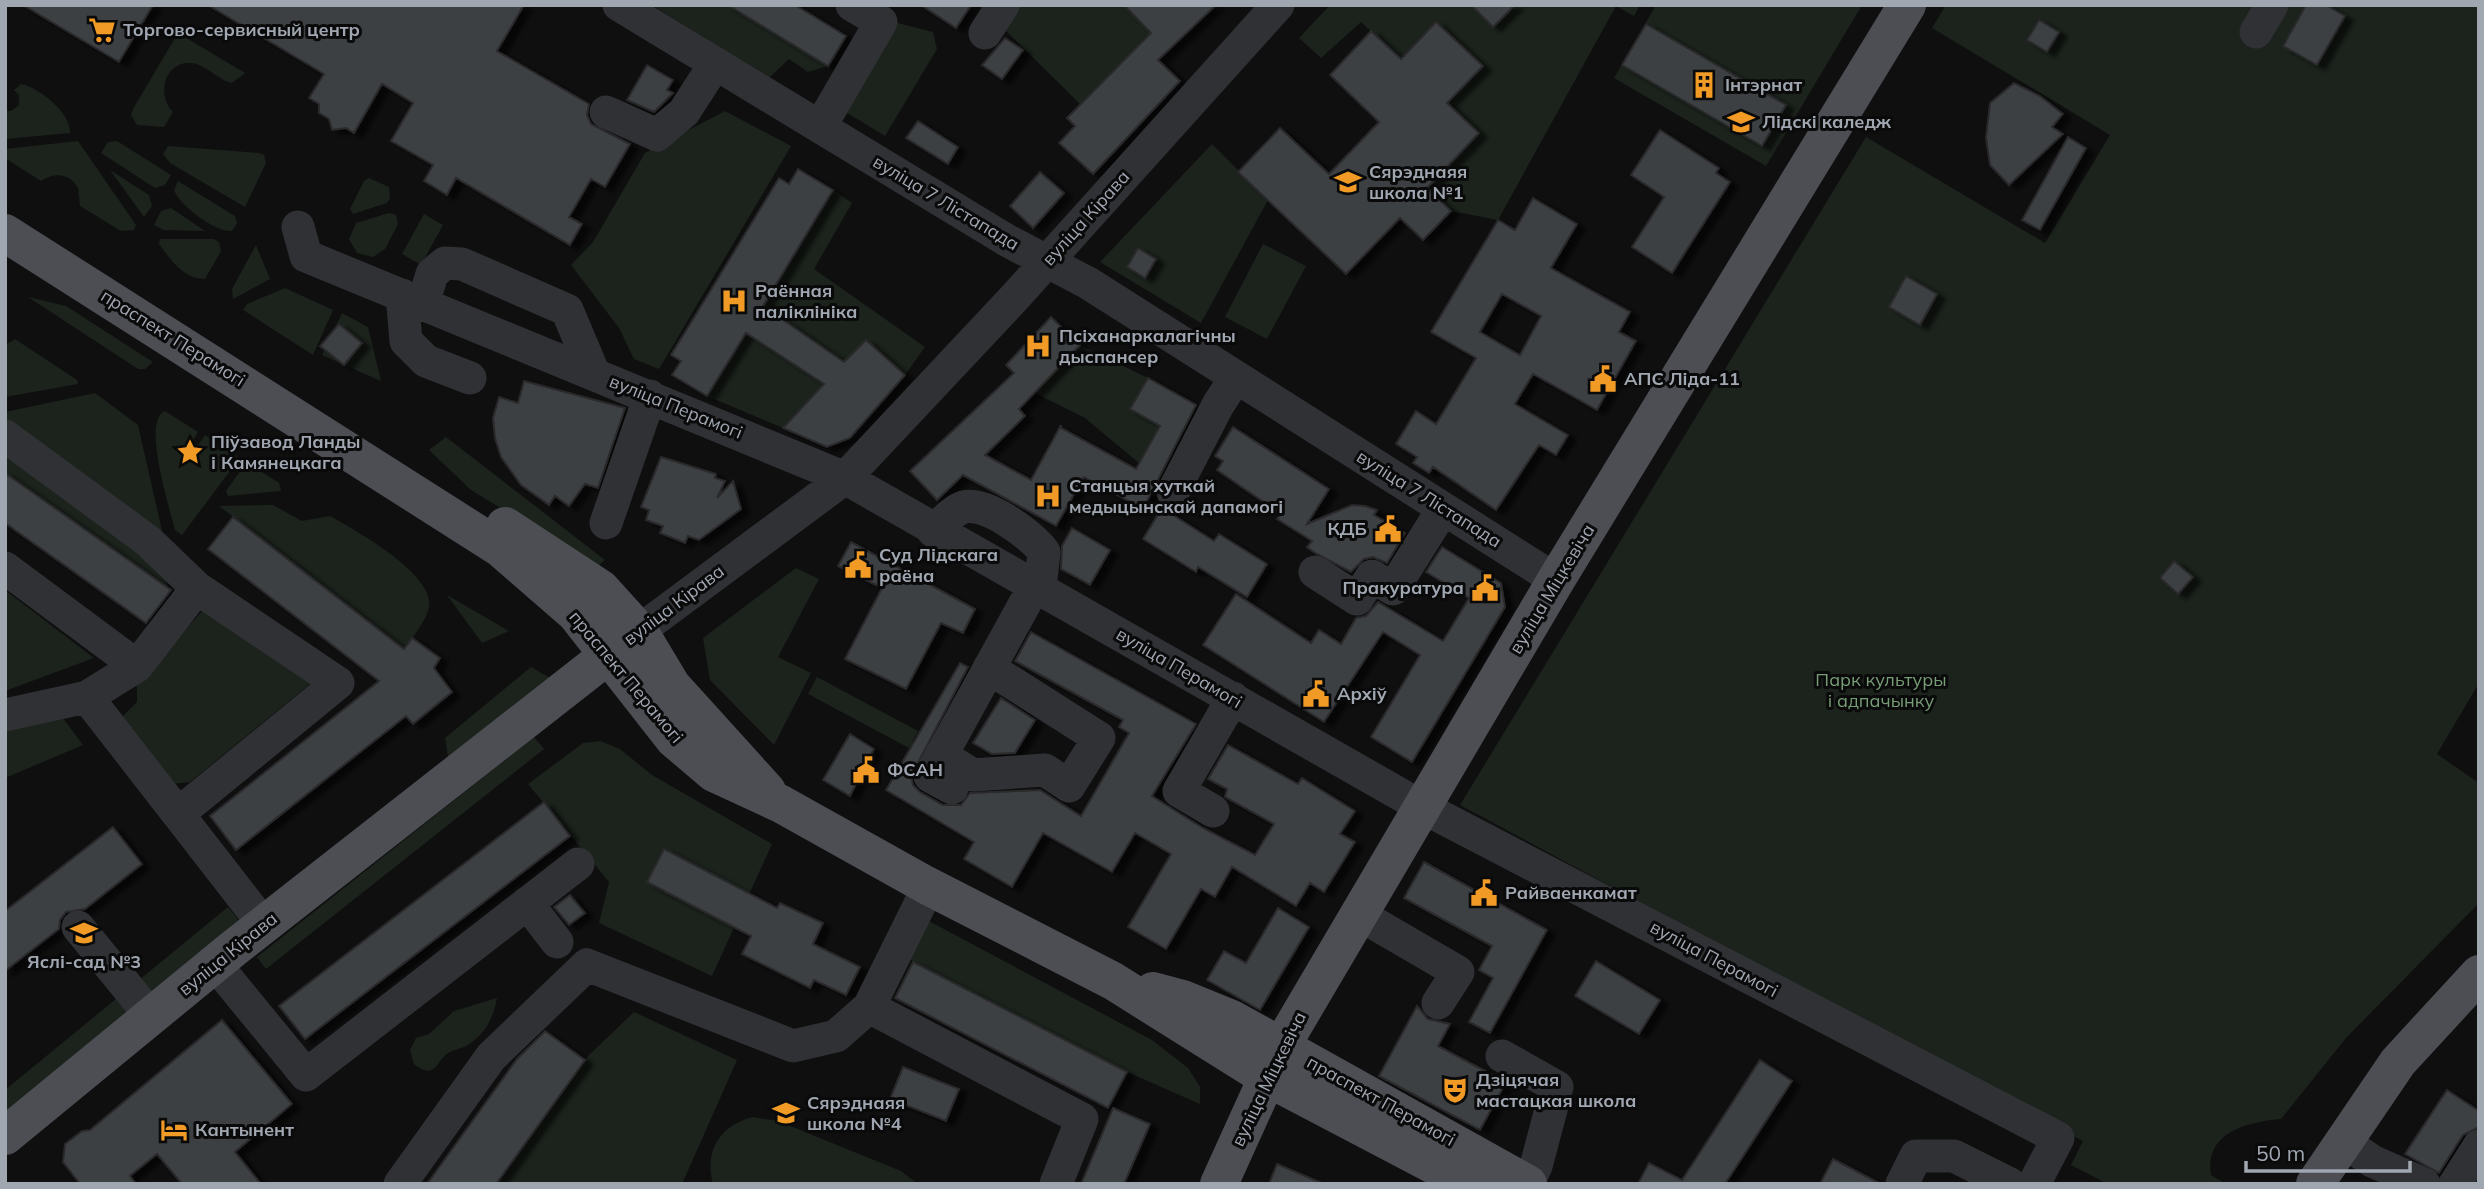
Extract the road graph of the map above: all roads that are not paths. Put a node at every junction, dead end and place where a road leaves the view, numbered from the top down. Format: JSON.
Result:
{"nodes":[{"id":1,"x":619,"y":5,"type":"edge"},
{"id":2,"x":852,"y":5,"type":"edge"},
{"id":3,"x":1003,"y":5,"type":"edge"},
{"id":4,"x":1278,"y":5,"type":"edge"},
{"id":5,"x":1907,"y":5,"type":"edge"},
{"id":6,"x":985,"y":33,"type":"dead end"},
{"id":7,"x":715,"y":64,"type":"junction"},
{"id":8,"x":606,"y":111,"type":"dead end"},
{"id":9,"x":820,"y":127,"type":"junction"},
{"id":10,"x":298,"y":227,"type":"dead end"},
{"id":11,"x":5,"y":233,"type":"edge"},
{"id":12,"x":1047,"y":262,"type":"junction"},
{"id":13,"x":412,"y":299,"type":"junction"},
{"id":14,"x":594,"y":373,"type":"junction"},
{"id":15,"x":1236,"y":377,"type":"junction"},
{"id":16,"x":470,"y":378,"type":"dead end"},
{"id":17,"x":660,"y":401,"type":"junction"},
{"id":18,"x":5,"y":436,"type":"edge"},
{"id":19,"x":653,"y":444,"type":"dead end"},
{"id":20,"x":845,"y":478,"type":"junction"},
{"id":21,"x":411,"y":490,"type":"junction"},
{"id":22,"x":1173,"y":492,"type":"dead end"},
{"id":23,"x":1444,"y":509,"type":"junction"},
{"id":24,"x":606,"y":523,"type":"dead end"},
{"id":25,"x":933,"y":531,"type":"junction"},
{"id":26,"x":5,"y":568,"type":"edge"},
{"id":27,"x":1314,"y":572,"type":"dead end"},
{"id":28,"x":1556,"y":580,"type":"junction"},
{"id":29,"x":1037,"y":586,"type":"junction"},
{"id":30,"x":197,"y":588,"type":"junction"},
{"id":31,"x":639,"y":631,"type":"junction"},
{"id":32,"x":609,"y":654,"type":"junction"},
{"id":33,"x":137,"y":666,"type":"junction"},
{"id":34,"x":989,"y":668,"type":"junction"},
{"id":35,"x":87,"y":697,"type":"junction"},
{"id":36,"x":1233,"y":698,"type":"junction"},
{"id":37,"x":5,"y":715,"type":"edge"},
{"id":38,"x":941,"y":755,"type":"junction"},
{"id":39,"x":952,"y":788,"type":"dead end"},
{"id":40,"x":781,"y":804,"type":"junction"},
{"id":41,"x":1424,"y":808,"type":"junction"},
{"id":42,"x":1213,"y":811,"type":"dead end"},
{"id":43,"x":178,"y":814,"type":"junction"},
{"id":44,"x":578,"y":864,"type":"dead end"},
{"id":45,"x":926,"y":885,"type":"junction"},
{"id":46,"x":527,"y":904,"type":"junction"},
{"id":47,"x":1360,"y":915,"type":"junction"},
{"id":48,"x":264,"y":925,"type":"junction"},
{"id":49,"x":78,"y":927,"type":"dead end"},
{"id":50,"x":557,"y":942,"type":"dead end"},
{"id":51,"x":215,"y":964,"type":"junction"},
{"id":52,"x":2479,"y":974,"type":"edge"},
{"id":53,"x":1438,"y":1003,"type":"dead end"},
{"id":54,"x":869,"y":1007,"type":"junction"},
{"id":55,"x":151,"y":1016,"type":"junction"},
{"id":56,"x":1502,"y":1056,"type":"dead end"},
{"id":57,"x":1274,"y":1061,"type":"junction"},
{"id":58,"x":5,"y":1136,"type":"edge"},
{"id":59,"x":2343,"y":1141,"type":"junction"},
{"id":60,"x":2479,"y":1146,"type":"edge"},
{"id":61,"x":400,"y":1184,"type":"edge"},
{"id":62,"x":1056,"y":1184,"type":"edge"},
{"id":63,"x":1219,"y":1184,"type":"edge"},
{"id":64,"x":1470,"y":1184,"type":"edge"},
{"id":65,"x":1528,"y":1184,"type":"edge"},
{"id":66,"x":1902,"y":1184,"type":"edge"},
{"id":67,"x":2010,"y":1184,"type":"edge"},
{"id":68,"x":2034,"y":1184,"type":"edge"},
{"id":69,"x":2315,"y":1184,"type":"edge"},
{"id":70,"x":2424,"y":1184,"type":"edge"},
{"id":71,"x":2455,"y":1184,"type":"edge"}],
"edges":[{"from":1,"to":7,"type":"street","name":"вуліца 7 Лістапада"},
{"from":2,"to":9,"type":"street"},
{"from":3,"to":6,"type":"street"},
{"from":4,"to":12,"type":"street","name":"вуліца Кірава"},
{"from":5,"to":28,"type":"main road","name":"вуліца Міцкевіча"},
{"from":7,"to":8,"type":"street"},
{"from":7,"to":9,"type":"street","name":"вуліца 7 Лістапада"},
{"from":9,"to":12,"type":"street","name":"вуліца 7 Лістапада"},
{"from":10,"to":13,"type":"street","name":"вуліца Перамогі"},
{"from":11,"to":21,"type":"main road","name":"праспект Перамогі"},
{"from":12,"to":15,"type":"street","name":"вуліца 7 Лістапада"},
{"from":12,"to":20,"type":"street","name":"вуліца Кірава"},
{"from":13,"to":14,"type":"street","name":"вуліца Перамогі"},
{"from":13,"to":14,"type":"street"},
{"from":13,"to":16,"type":"street"},
{"from":14,"to":17,"type":"street","name":"вуліца Перамогі"},
{"from":15,"to":22,"type":"street"},
{"from":15,"to":23,"type":"street","name":"вуліца 7 Лістапада"},
{"from":17,"to":19,"type":"street"},
{"from":17,"to":20,"type":"street","name":"вуліца Перамогі"},
{"from":17,"to":24,"type":"street"},
{"from":18,"to":30,"type":"street"},
{"from":20,"to":25,"type":"street","name":"вуліца Перамогі"},
{"from":20,"to":31,"type":"street","name":"вуліца Кірава"},
{"from":21,"to":31,"type":"main road","name":"праспект Перамогі"},
{"from":21,"to":32,"type":"main road","name":"праспект Перамогі"},
{"from":23,"to":27,"type":"street"},
{"from":23,"to":28,"type":"street","name":"вуліца 7 Лістапада"},
{"from":25,"to":29,"type":"street","name":"вуліца Перамогі"},
{"from":25,"to":29,"type":"street"},
{"from":26,"to":33,"type":"street"},
{"from":28,"to":41,"type":"main road","name":"вуліца Міцкевіча"},
{"from":29,"to":34,"type":"street"},
{"from":29,"to":36,"type":"street","name":"вуліца Перамогі"},
{"from":30,"to":33,"type":"street"},
{"from":30,"to":43,"type":"street"},
{"from":31,"to":32,"type":"main road","name":"вуліца Кірава"},
{"from":31,"to":40,"type":"main road","name":"праспект Перамогі"},
{"from":32,"to":40,"type":"main road","name":"праспект Перамогі"},
{"from":32,"to":48,"type":"main road","name":"вуліца Кірава"},
{"from":33,"to":35,"type":"street"},
{"from":34,"to":38,"type":"street"},
{"from":34,"to":38,"type":"street"},
{"from":35,"to":37,"type":"street"},
{"from":35,"to":43,"type":"street"},
{"from":36,"to":41,"type":"street","name":"вуліца Перамогі"},
{"from":36,"to":42,"type":"street"},
{"from":38,"to":39,"type":"street"},
{"from":40,"to":45,"type":"main road","name":"праспект Перамогі"},
{"from":41,"to":47,"type":"main road","name":"вуліца Міцкевіча"},
{"from":41,"to":68,"type":"street","name":"вуліца Перамогі"},
{"from":43,"to":48,"type":"street"},
{"from":44,"to":46,"type":"street"},
{"from":45,"to":54,"type":"street"},
{"from":45,"to":57,"type":"main road","name":"праспект Перамогі"},
{"from":46,"to":50,"type":"street"},
{"from":46,"to":51,"type":"street"},
{"from":47,"to":53,"type":"street"},
{"from":47,"to":57,"type":"main road","name":"вуліца Міцкевіча"},
{"from":48,"to":51,"type":"main road","name":"вуліца Кірава"},
{"from":49,"to":55,"type":"street"},
{"from":51,"to":55,"type":"main road","name":"вуліца Кірава"},
{"from":52,"to":59,"type":"main road"},
{"from":54,"to":61,"type":"street"},
{"from":54,"to":62,"type":"street"},
{"from":55,"to":58,"type":"main road","name":"вуліца Кірава"},
{"from":56,"to":65,"type":"street"},
{"from":57,"to":63,"type":"main road","name":"вуліца Міцкевіча"},
{"from":57,"to":64,"type":"main road","name":"праспект Перамогі"},
{"from":57,"to":65,"type":"main road","name":"праспект Перамогі"},
{"from":59,"to":69,"type":"main road"},
{"from":59,"to":70,"type":"street"},
{"from":60,"to":71,"type":"street"},
{"from":66,"to":67,"type":"street"}]}
